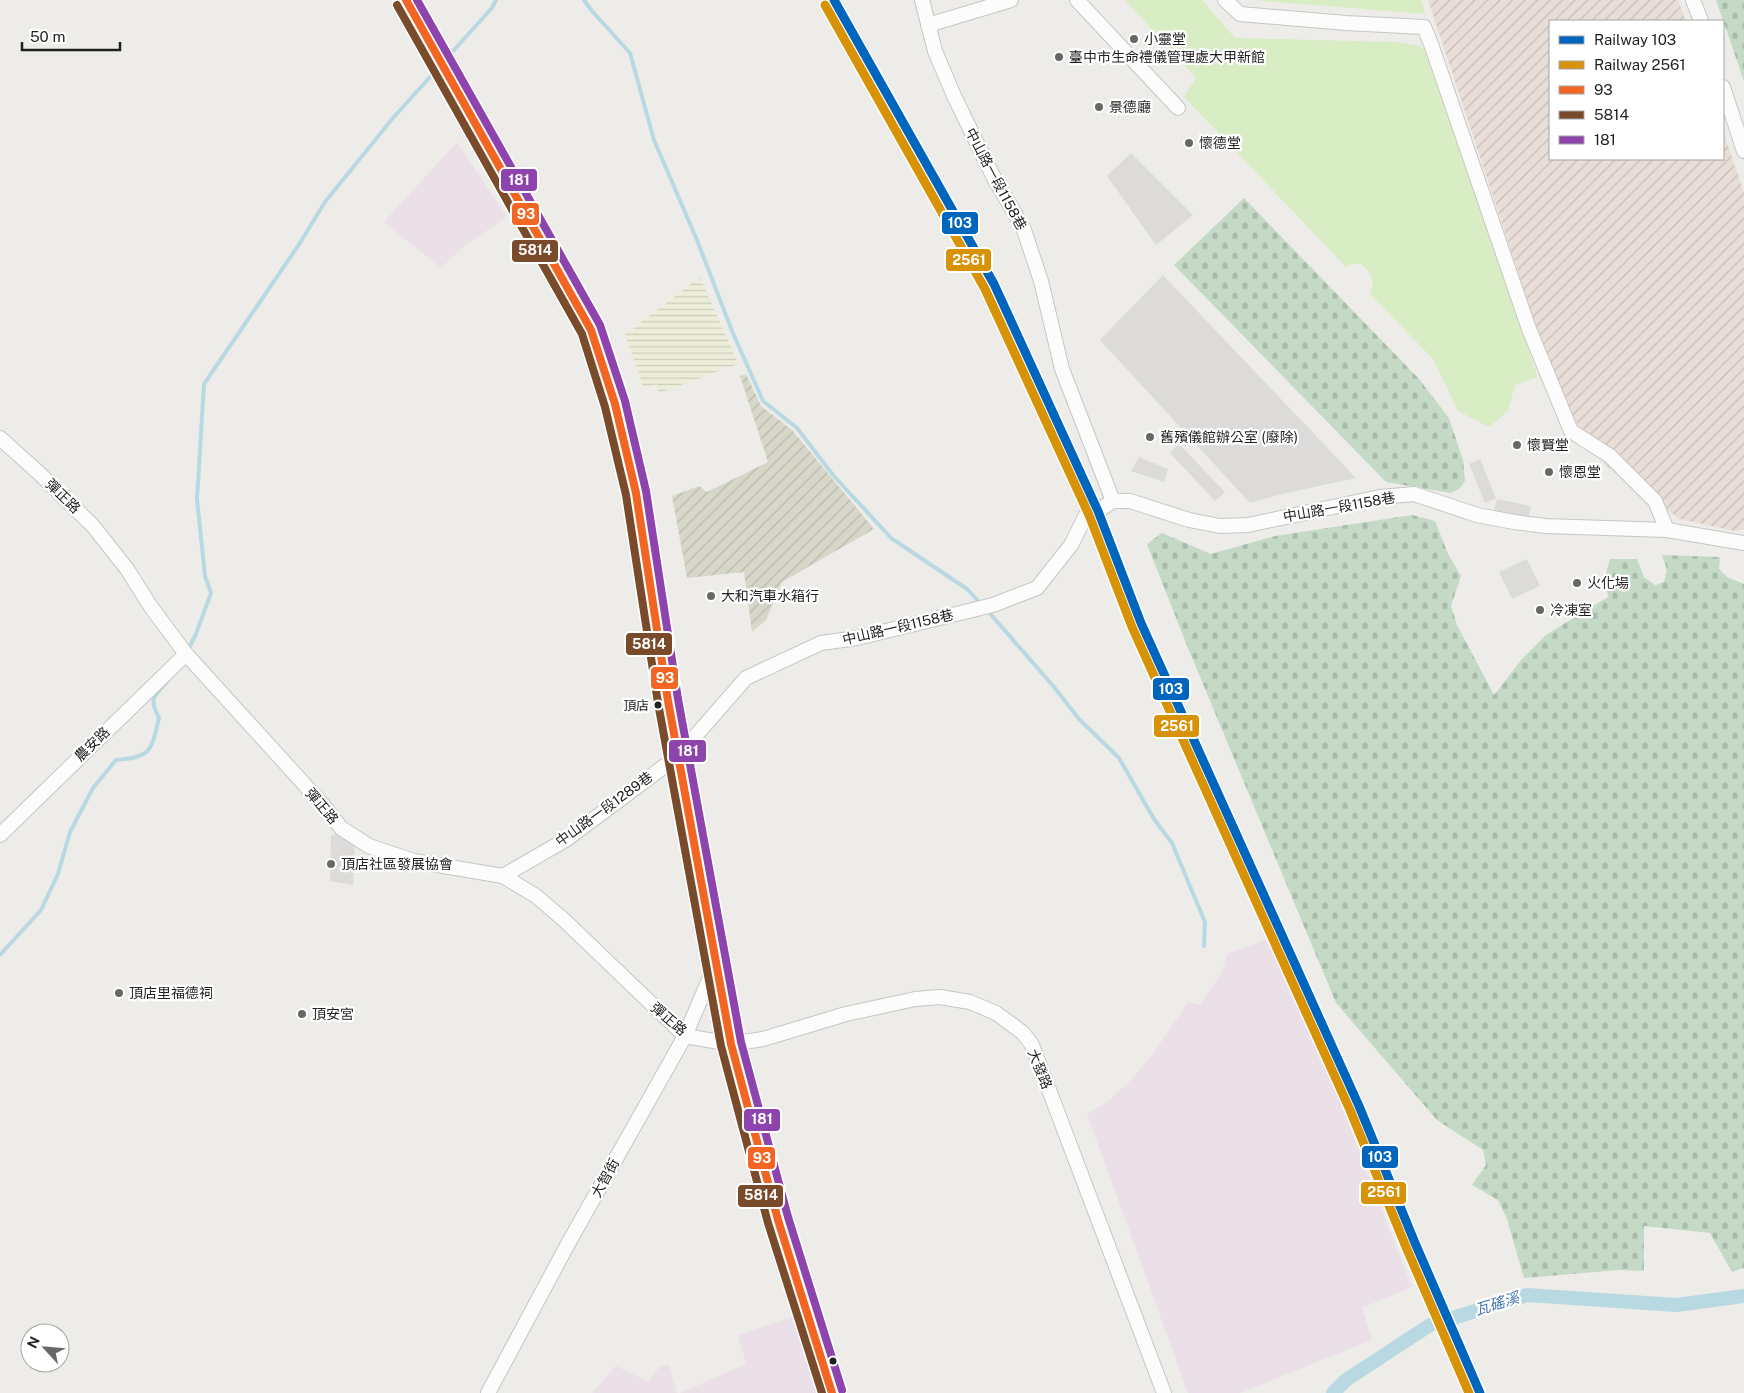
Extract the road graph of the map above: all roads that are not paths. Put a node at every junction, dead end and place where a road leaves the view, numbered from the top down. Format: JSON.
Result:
{"nodes":[{"id":1,"x":406,"y":0,"type":"edge"},
{"id":2,"x":922,"y":0,"type":"edge"},
{"id":3,"x":1011,"y":0,"type":"edge"},
{"id":4,"x":1077,"y":0,"type":"edge"},
{"id":5,"x":1225,"y":0,"type":"edge"},
{"id":6,"x":1694,"y":0,"type":"edge"},
{"id":7,"x":1701,"y":20,"type":"edge"},
{"id":8,"x":928,"y":25,"type":"junction"},
{"id":9,"x":1724,"y":90,"type":"edge"},
{"id":10,"x":1178,"y":108,"type":"dead end"},
{"id":11,"x":1744,"y":151,"type":"edge"},
{"id":12,"x":0,"y":438,"type":"edge"},
{"id":13,"x":1113,"y":501,"type":"junction"},
{"id":14,"x":1667,"y":530,"type":"junction"},
{"id":15,"x":1744,"y":543,"type":"edge"},
{"id":16,"x":186,"y":654,"type":"junction"},
{"id":17,"x":678,"y":756,"type":"junction"},
{"id":18,"x":0,"y":835,"type":"edge"},
{"id":19,"x":504,"y":876,"type":"junction"},
{"id":20,"x":717,"y":961,"type":"junction"},
{"id":21,"x":685,"y":1036,"type":"junction"},
{"id":22,"x":731,"y":1044,"type":"junction"},
{"id":23,"x":488,"y":1393,"type":"edge"},
{"id":24,"x":832,"y":1393,"type":"edge"},
{"id":25,"x":1164,"y":1393,"type":"edge"}],
"edges":[{"from":1,"to":17,"type":"street"},
{"from":2,"to":8,"type":"street","name":"中山路一段1158巷"},
{"from":3,"to":8,"type":"street"},
{"from":4,"to":10,"type":"street"},
{"from":5,"to":14,"type":"street"},
{"from":6,"to":7,"type":"street"},
{"from":8,"to":13,"type":"street","name":"中山路一段1158巷"},
{"from":9,"to":11,"type":"street"},
{"from":12,"to":16,"type":"street","name":"彈正路"},
{"from":13,"to":14,"type":"street","name":"中山路一段1158巷"},
{"from":13,"to":17,"type":"street","name":"中山路一段1158巷"},
{"from":14,"to":15,"type":"street","name":"中山路一段1158巷"},
{"from":16,"to":18,"type":"street","name":"農安路"},
{"from":16,"to":19,"type":"street","name":"彈正路"},
{"from":17,"to":19,"type":"street","name":"中山路一段1289巷"},
{"from":17,"to":20,"type":"street"},
{"from":19,"to":21,"type":"street","name":"彈正路"},
{"from":20,"to":21,"type":"street","name":"大智街"},
{"from":20,"to":22,"type":"street"},
{"from":21,"to":22,"type":"street","name":"彈正路"},
{"from":21,"to":23,"type":"street","name":"大智街"},
{"from":22,"to":24,"type":"street"},
{"from":22,"to":25,"type":"street","name":"大發路"}]}
